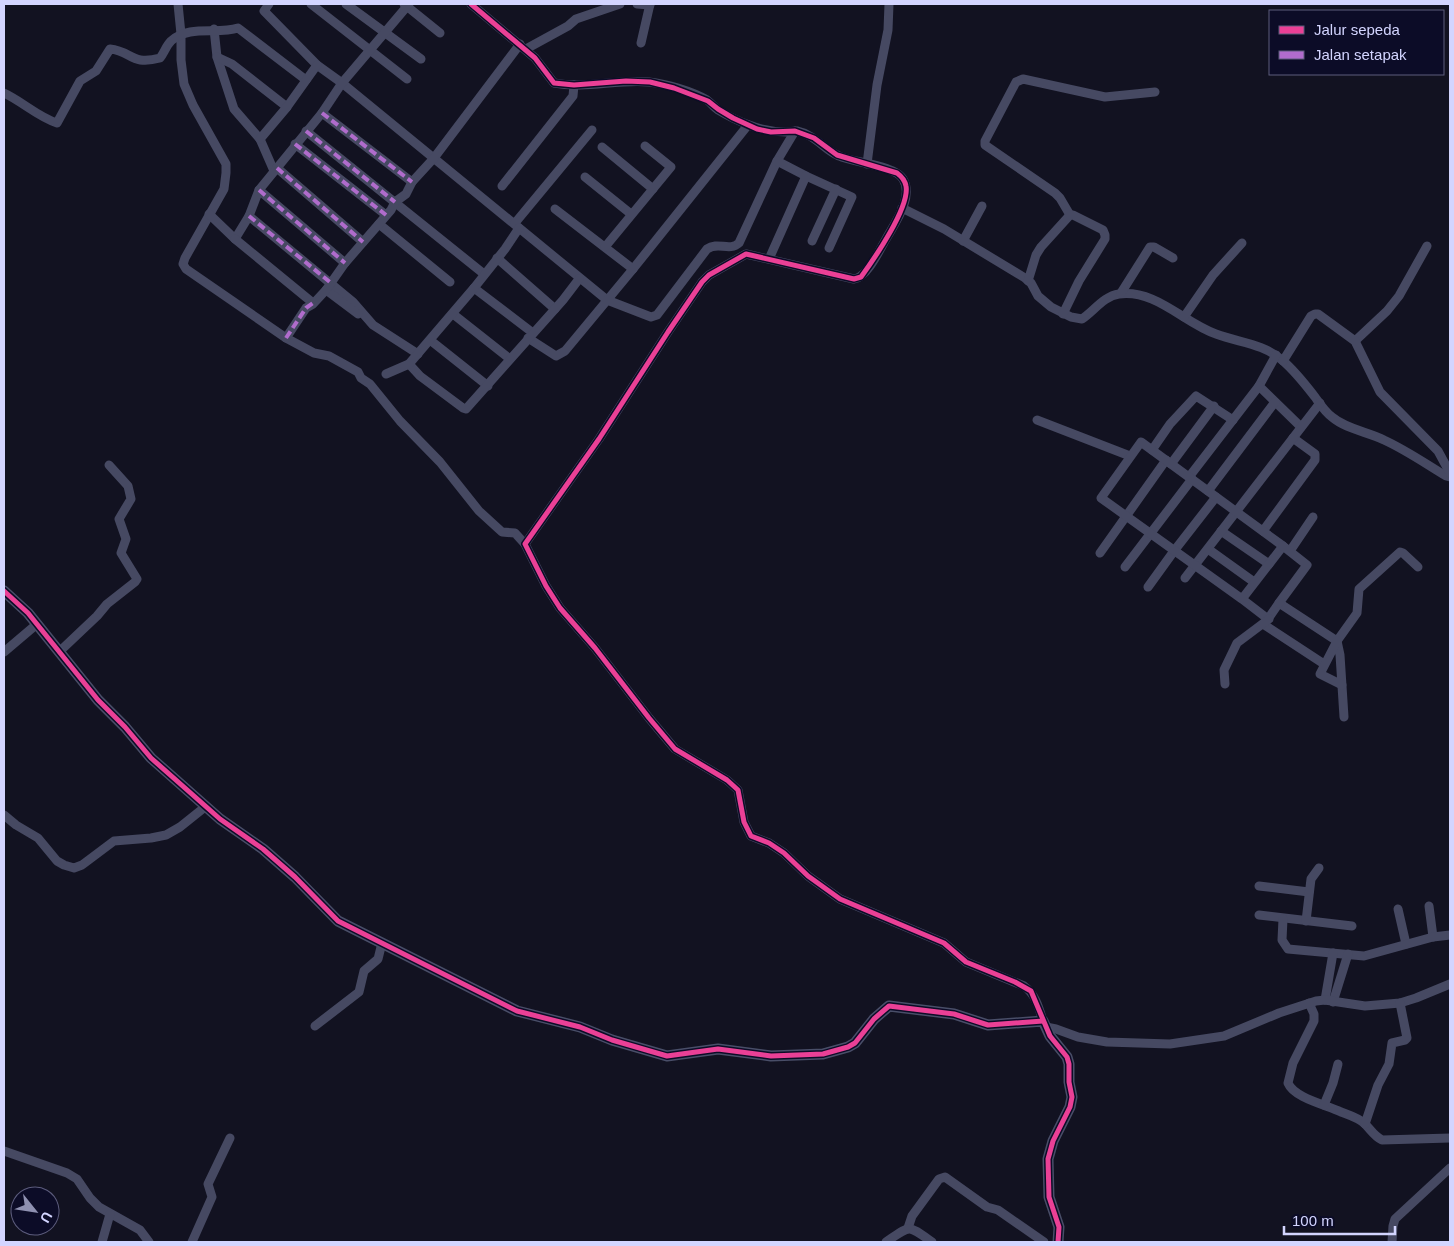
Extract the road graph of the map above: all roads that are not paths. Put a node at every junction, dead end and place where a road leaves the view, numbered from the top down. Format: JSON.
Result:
{"nodes":[{"id":1,"x":178,"y":4,"type":"edge"},
{"id":2,"x":268,"y":4,"type":"edge"},
{"id":3,"x":311,"y":4,"type":"edge"},
{"id":4,"x":346,"y":4,"type":"edge"},
{"id":5,"x":471,"y":4,"type":"edge"},
{"id":6,"x":620,"y":4,"type":"edge"},
{"id":7,"x":637,"y":4,"type":"edge"},
{"id":8,"x":889,"y":4,"type":"edge"},
{"id":9,"x":406,"y":5,"type":"edge"},
{"id":10,"x":650,"y":5,"type":"edge"},
{"id":11,"x":214,"y":30,"type":"junction"},
{"id":12,"x":385,"y":33,"type":"junction"},
{"id":13,"x":440,"y":33,"type":"dead end"},
{"id":14,"x":181,"y":34,"type":"junction"},
{"id":15,"x":641,"y":44,"type":"dead end"},
{"id":16,"x":523,"y":47,"type":"junction"},
{"id":17,"x":370,"y":50,"type":"junction"},
{"id":18,"x":217,"y":57,"type":"junction"},
{"id":19,"x":421,"y":59,"type":"dead end"},
{"id":20,"x":316,"y":65,"type":"junction"},
{"id":21,"x":407,"y":79,"type":"dead end"},
{"id":22,"x":306,"y":80,"type":"junction"},
{"id":23,"x":342,"y":83,"type":"junction"},
{"id":24,"x":574,"y":85,"type":"junction"},
{"id":25,"x":1156,"y":92,"type":"dead end"},
{"id":26,"x":4,"y":94,"type":"edge"},
{"id":27,"x":287,"y":107,"type":"junction"},
{"id":28,"x":322,"y":112,"type":"junction"},
{"id":29,"x":748,"y":125,"type":"junction"},
{"id":30,"x":592,"y":130,"type":"dead end"},
{"id":31,"x":306,"y":131,"type":"junction"},
{"id":32,"x":795,"y":131,"type":"junction"},
{"id":33,"x":260,"y":139,"type":"junction"},
{"id":34,"x":296,"y":144,"type":"junction"},
{"id":35,"x":645,"y":146,"type":"dead end"},
{"id":36,"x":602,"y":147,"type":"dead end"},
{"id":37,"x":434,"y":158,"type":"junction"},
{"id":38,"x":777,"y":161,"type":"junction"},
{"id":39,"x":867,"y":164,"type":"junction"},
{"id":40,"x":276,"y":170,"type":"junction"},
{"id":41,"x":806,"y":176,"type":"junction"},
{"id":42,"x":585,"y":177,"type":"dead end"},
{"id":43,"x":412,"y":182,"type":"junction"},
{"id":44,"x":502,"y":186,"type":"dead end"},
{"id":45,"x":653,"y":189,"type":"junction"},
{"id":46,"x":836,"y":189,"type":"junction"},
{"id":47,"x":259,"y":190,"type":"junction"},
{"id":48,"x":395,"y":202,"type":"junction"},
{"id":49,"x":982,"y":206,"type":"dead end"},
{"id":50,"x":902,"y":208,"type":"junction"},
{"id":51,"x":555,"y":209,"type":"dead end"},
{"id":52,"x":209,"y":214,"type":"junction"},
{"id":53,"x":631,"y":214,"type":"junction"},
{"id":54,"x":386,"y":215,"type":"junction"},
{"id":55,"x":249,"y":216,"type":"junction"},
{"id":56,"x":1070,"y":216,"type":"junction"},
{"id":57,"x":379,"y":224,"type":"junction"},
{"id":58,"x":517,"y":226,"type":"junction"},
{"id":59,"x":236,"y":239,"type":"junction"},
{"id":60,"x":963,"y":241,"type":"junction"},
{"id":61,"x":363,"y":242,"type":"junction"},
{"id":62,"x":812,"y":242,"type":"dead end"},
{"id":63,"x":1242,"y":243,"type":"dead end"},
{"id":64,"x":1426,"y":246,"type":"dead end"},
{"id":65,"x":605,"y":247,"type":"junction"},
{"id":66,"x":829,"y":248,"type":"dead end"},
{"id":67,"x":497,"y":258,"type":"junction"},
{"id":68,"x":1173,"y":258,"type":"dead end"},
{"id":69,"x":769,"y":259,"type":"junction"},
{"id":70,"x":346,"y":264,"type":"junction"},
{"id":71,"x":633,"y":268,"type":"junction"},
{"id":72,"x":484,"y":274,"type":"junction"},
{"id":73,"x":580,"y":279,"type":"junction"},
{"id":74,"x":1028,"y":281,"type":"junction"},
{"id":75,"x":450,"y":282,"type":"dead end"},
{"id":76,"x":328,"y":287,"type":"junction"},
{"id":77,"x":474,"y":288,"type":"junction"},
{"id":78,"x":1121,"y":293,"type":"junction"},
{"id":79,"x":607,"y":300,"type":"junction"},
{"id":80,"x":313,"y":303,"type":"junction"},
{"id":81,"x":555,"y":308,"type":"junction"},
{"id":82,"x":453,"y":314,"type":"junction"},
{"id":83,"x":1063,"y":314,"type":"junction"},
{"id":84,"x":1184,"y":318,"type":"junction"},
{"id":85,"x":530,"y":336,"type":"junction"},
{"id":86,"x":286,"y":338,"type":"junction"},
{"id":87,"x":430,"y":340,"type":"junction"},
{"id":88,"x":1355,"y":341,"type":"junction"},
{"id":89,"x":418,"y":354,"type":"junction"},
{"id":90,"x":1279,"y":358,"type":"junction"},
{"id":91,"x":510,"y":359,"type":"junction"},
{"id":92,"x":409,"y":364,"type":"junction"},
{"id":93,"x":386,"y":374,"type":"dead end"},
{"id":94,"x":488,"y":386,"type":"junction"},
{"id":95,"x":1259,"y":386,"type":"junction"},
{"id":96,"x":1275,"y":402,"type":"junction"},
{"id":97,"x":1320,"y":402,"type":"junction"},
{"id":98,"x":1214,"y":406,"type":"junction"},
{"id":99,"x":1036,"y":420,"type":"dead end"},
{"id":100,"x":1233,"y":420,"type":"junction"},
{"id":101,"x":1301,"y":427,"type":"junction"},
{"id":102,"x":1292,"y":438,"type":"junction"},
{"id":103,"x":1152,"y":450,"type":"junction"},
{"id":104,"x":1130,"y":456,"type":"junction"},
{"id":105,"x":1168,"y":462,"type":"junction"},
{"id":106,"x":109,"y":465,"type":"dead end"},
{"id":107,"x":1450,"y":473,"type":"edge"},
{"id":108,"x":1450,"y":477,"type":"edge"},
{"id":109,"x":1190,"y":478,"type":"junction"},
{"id":110,"x":1208,"y":491,"type":"junction"},
{"id":111,"x":1216,"y":497,"type":"junction"},
{"id":112,"x":1236,"y":512,"type":"junction"},
{"id":113,"x":1125,"y":517,"type":"junction"},
{"id":114,"x":1314,"y":517,"type":"dead end"},
{"id":115,"x":1221,"y":531,"type":"junction"},
{"id":116,"x":1263,"y":531,"type":"junction"},
{"id":117,"x":1150,"y":534,"type":"junction"},
{"id":118,"x":525,"y":544,"type":"junction"},
{"id":119,"x":1286,"y":548,"type":"junction"},
{"id":120,"x":1208,"y":549,"type":"junction"},
{"id":121,"x":1174,"y":551,"type":"junction"},
{"id":122,"x":1100,"y":553,"type":"dead end"},
{"id":123,"x":1269,"y":564,"type":"junction"},
{"id":124,"x":1194,"y":566,"type":"junction"},
{"id":125,"x":1418,"y":567,"type":"dead end"},
{"id":126,"x":1125,"y":568,"type":"dead end"},
{"id":127,"x":1185,"y":578,"type":"dead end"},
{"id":128,"x":1254,"y":582,"type":"junction"},
{"id":129,"x":1148,"y":587,"type":"dead end"},
{"id":130,"x":4,"y":591,"type":"edge"},
{"id":131,"x":1242,"y":600,"type":"junction"},
{"id":132,"x":1279,"y":603,"type":"junction"},
{"id":133,"x":1266,"y":622,"type":"junction"},
{"id":134,"x":36,"y":624,"type":"junction"},
{"id":135,"x":1336,"y":641,"type":"junction"},
{"id":136,"x":4,"y":652,"type":"edge"},
{"id":137,"x":59,"y":652,"type":"junction"},
{"id":138,"x":1324,"y":664,"type":"junction"},
{"id":139,"x":1225,"y":684,"type":"dead end"},
{"id":140,"x":1342,"y":685,"type":"junction"},
{"id":141,"x":1344,"y":717,"type":"dead end"},
{"id":142,"x":205,"y":807,"type":"junction"},
{"id":143,"x":4,"y":815,"type":"edge"},
{"id":144,"x":1319,"y":868,"type":"dead end"},
{"id":145,"x":1259,"y":886,"type":"dead end"},
{"id":146,"x":1309,"y":892,"type":"junction"},
{"id":147,"x":1428,"y":906,"type":"dead end"},
{"id":148,"x":1398,"y":909,"type":"dead end"},
{"id":149,"x":1259,"y":915,"type":"dead end"},
{"id":150,"x":1284,"y":918,"type":"junction"},
{"id":151,"x":1306,"y":921,"type":"junction"},
{"id":152,"x":1352,"y":926,"type":"dead end"},
{"id":153,"x":1450,"y":935,"type":"edge"},
{"id":154,"x":1433,"y":937,"type":"junction"},
{"id":155,"x":382,"y":943,"type":"junction"},
{"id":156,"x":1406,"y":944,"type":"junction"},
{"id":157,"x":1333,"y":953,"type":"junction"},
{"id":158,"x":1348,"y":954,"type":"junction"},
{"id":159,"x":1450,"y":984,"type":"edge"},
{"id":160,"x":1329,"y":1001,"type":"junction"},
{"id":161,"x":1309,"y":1003,"type":"junction"},
{"id":162,"x":1400,"y":1003,"type":"junction"},
{"id":163,"x":1045,"y":1024,"type":"junction"},
{"id":164,"x":315,"y":1026,"type":"dead end"},
{"id":165,"x":1338,"y":1064,"type":"dead end"},
{"id":166,"x":1324,"y":1105,"type":"junction"},
{"id":167,"x":1365,"y":1124,"type":"junction"},
{"id":168,"x":230,"y":1138,"type":"dead end"},
{"id":169,"x":1450,"y":1138,"type":"edge"},
{"id":170,"x":4,"y":1151,"type":"edge"},
{"id":171,"x":1450,"y":1168,"type":"edge"},
{"id":172,"x":110,"y":1214,"type":"junction"},
{"id":173,"x":908,"y":1228,"type":"junction"},
{"id":174,"x":102,"y":1242,"type":"edge"},
{"id":175,"x":149,"y":1242,"type":"edge"},
{"id":176,"x":192,"y":1242,"type":"edge"},
{"id":177,"x":886,"y":1242,"type":"edge"},
{"id":178,"x":932,"y":1242,"type":"edge"},
{"id":179,"x":1044,"y":1242,"type":"edge"},
{"id":180,"x":1058,"y":1242,"type":"edge"},
{"id":181,"x":1392,"y":1242,"type":"edge"}],
"edges":[{"from":1,"to":14,"type":"street"},
{"from":2,"to":20,"type":"street"},
{"from":3,"to":17,"type":"street"},
{"from":4,"to":12,"type":"street"},
{"from":5,"to":16,"type":"street"},
{"from":6,"to":16,"type":"street"},
{"from":7,"to":10,"type":"street"},
{"from":8,"to":39,"type":"street"},
{"from":9,"to":12,"type":"street"},
{"from":9,"to":13,"type":"street"},
{"from":10,"to":15,"type":"street"},
{"from":11,"to":14,"type":"street"},
{"from":11,"to":18,"type":"street"},
{"from":11,"to":22,"type":"street"},
{"from":12,"to":17,"type":"street"},
{"from":12,"to":19,"type":"street"},
{"from":14,"to":26,"type":"street"},
{"from":14,"to":52,"type":"street"},
{"from":16,"to":24,"type":"street"},
{"from":16,"to":37,"type":"street"},
{"from":17,"to":21,"type":"street"},
{"from":17,"to":23,"type":"street"},
{"from":18,"to":27,"type":"street"},
{"from":18,"to":33,"type":"street"},
{"from":20,"to":22,"type":"street"},
{"from":20,"to":23,"type":"street"},
{"from":22,"to":27,"type":"street"},
{"from":23,"to":28,"type":"street"},
{"from":23,"to":37,"type":"street"},
{"from":24,"to":29,"type":"street"},
{"from":24,"to":44,"type":"street"},
{"from":25,"to":56,"type":"street"},
{"from":27,"to":33,"type":"street"},
{"from":28,"to":31,"type":"street"},
{"from":28,"to":43,"type":"street"},
{"from":29,"to":32,"type":"street"},
{"from":29,"to":71,"type":"street"},
{"from":30,"to":58,"type":"street"},
{"from":31,"to":34,"type":"street"},
{"from":31,"to":48,"type":"street"},
{"from":32,"to":38,"type":"street"},
{"from":32,"to":39,"type":"street"},
{"from":33,"to":40,"type":"street"},
{"from":34,"to":40,"type":"street"},
{"from":34,"to":54,"type":"street"},
{"from":35,"to":45,"type":"street"},
{"from":36,"to":45,"type":"street"},
{"from":37,"to":43,"type":"street"},
{"from":37,"to":58,"type":"street"},
{"from":38,"to":41,"type":"street"},
{"from":38,"to":79,"type":"street"},
{"from":39,"to":50,"type":"street"},
{"from":40,"to":47,"type":"street"},
{"from":40,"to":61,"type":"street"},
{"from":41,"to":46,"type":"street"},
{"from":41,"to":69,"type":"street"},
{"from":42,"to":53,"type":"street"},
{"from":43,"to":48,"type":"street"},
{"from":45,"to":53,"type":"street"},
{"from":46,"to":62,"type":"street"},
{"from":46,"to":66,"type":"street"},
{"from":47,"to":55,"type":"street"},
{"from":47,"to":70,"type":"street"},
{"from":48,"to":54,"type":"street"},
{"from":48,"to":72,"type":"street"},
{"from":49,"to":60,"type":"street"},
{"from":50,"to":60,"type":"street"},
{"from":50,"to":69,"type":"street"},
{"from":51,"to":65,"type":"street"},
{"from":52,"to":59,"type":"street"},
{"from":52,"to":86,"type":"street"},
{"from":53,"to":65,"type":"street"},
{"from":54,"to":57,"type":"street"},
{"from":55,"to":59,"type":"street"},
{"from":55,"to":76,"type":"street"},
{"from":56,"to":74,"type":"street"},
{"from":56,"to":83,"type":"street"},
{"from":57,"to":61,"type":"street"},
{"from":57,"to":75,"type":"street"},
{"from":58,"to":67,"type":"street"},
{"from":58,"to":73,"type":"street"},
{"from":59,"to":80,"type":"street"},
{"from":60,"to":74,"type":"street"},
{"from":61,"to":70,"type":"street"},
{"from":63,"to":84,"type":"street"},
{"from":64,"to":88,"type":"street"},
{"from":65,"to":71,"type":"street"},
{"from":67,"to":72,"type":"street"},
{"from":67,"to":81,"type":"street"},
{"from":68,"to":78,"type":"street"},
{"from":69,"to":118,"type":"street"},
{"from":70,"to":76,"type":"street"},
{"from":71,"to":79,"type":"street"},
{"from":72,"to":77,"type":"street"},
{"from":73,"to":79,"type":"street"},
{"from":73,"to":81,"type":"street"},
{"from":74,"to":83,"type":"street"},
{"from":76,"to":80,"type":"street"},
{"from":76,"to":89,"type":"street"},
{"from":77,"to":82,"type":"street"},
{"from":77,"to":85,"type":"street"},
{"from":78,"to":83,"type":"street"},
{"from":78,"to":84,"type":"street"},
{"from":79,"to":85,"type":"street"},
{"from":80,"to":86,"type":"street"},
{"from":81,"to":85,"type":"street"},
{"from":82,"to":87,"type":"street"},
{"from":82,"to":91,"type":"street"},
{"from":84,"to":90,"type":"street"},
{"from":85,"to":91,"type":"street"},
{"from":86,"to":118,"type":"street"},
{"from":87,"to":89,"type":"street"},
{"from":87,"to":94,"type":"street"},
{"from":88,"to":90,"type":"street"},
{"from":88,"to":107,"type":"street"},
{"from":89,"to":92,"type":"street"},
{"from":90,"to":95,"type":"street"},
{"from":90,"to":97,"type":"street"},
{"from":91,"to":94,"type":"street"},
{"from":92,"to":93,"type":"street"},
{"from":92,"to":94,"type":"street"},
{"from":95,"to":96,"type":"street"},
{"from":95,"to":100,"type":"street"},
{"from":96,"to":101,"type":"street"},
{"from":96,"to":110,"type":"street"},
{"from":97,"to":101,"type":"street"},
{"from":97,"to":108,"type":"street"},
{"from":98,"to":100,"type":"street"},
{"from":98,"to":103,"type":"street"},
{"from":98,"to":105,"type":"street"},
{"from":99,"to":104,"type":"street"},
{"from":100,"to":109,"type":"street"},
{"from":101,"to":102,"type":"street"},
{"from":102,"to":112,"type":"street"},
{"from":102,"to":116,"type":"street"},
{"from":103,"to":104,"type":"street"},
{"from":103,"to":105,"type":"street"},
{"from":104,"to":113,"type":"street"},
{"from":105,"to":109,"type":"street"},
{"from":105,"to":113,"type":"street"},
{"from":106,"to":137,"type":"street"},
{"from":109,"to":110,"type":"street"},
{"from":109,"to":117,"type":"street"},
{"from":110,"to":111,"type":"street"},
{"from":111,"to":112,"type":"street"},
{"from":111,"to":121,"type":"street"},
{"from":112,"to":115,"type":"street"},
{"from":112,"to":116,"type":"street"},
{"from":113,"to":117,"type":"street"},
{"from":113,"to":122,"type":"street"},
{"from":114,"to":119,"type":"street"},
{"from":115,"to":120,"type":"street"},
{"from":115,"to":123,"type":"street"},
{"from":116,"to":119,"type":"street"},
{"from":117,"to":121,"type":"street"},
{"from":117,"to":126,"type":"street"},
{"from":118,"to":163,"type":"street"},
{"from":119,"to":123,"type":"street"},
{"from":119,"to":132,"type":"street"},
{"from":120,"to":124,"type":"street"},
{"from":120,"to":128,"type":"street"},
{"from":121,"to":124,"type":"street"},
{"from":121,"to":129,"type":"street"},
{"from":123,"to":128,"type":"street"},
{"from":124,"to":127,"type":"street"},
{"from":124,"to":131,"type":"street"},
{"from":125,"to":135,"type":"street"},
{"from":128,"to":131,"type":"street"},
{"from":130,"to":134,"type":"street"},
{"from":131,"to":133,"type":"street"},
{"from":132,"to":133,"type":"street"},
{"from":132,"to":135,"type":"street"},
{"from":133,"to":138,"type":"street"},
{"from":133,"to":139,"type":"street"},
{"from":134,"to":136,"type":"street"},
{"from":134,"to":137,"type":"street"},
{"from":135,"to":138,"type":"street"},
{"from":135,"to":140,"type":"street"},
{"from":137,"to":142,"type":"street"},
{"from":138,"to":140,"type":"street"},
{"from":140,"to":141,"type":"street"},
{"from":142,"to":143,"type":"street"},
{"from":142,"to":155,"type":"street"},
{"from":144,"to":146,"type":"street"},
{"from":145,"to":146,"type":"street"},
{"from":146,"to":151,"type":"street"},
{"from":147,"to":154,"type":"street"},
{"from":148,"to":156,"type":"street"},
{"from":149,"to":150,"type":"street"},
{"from":150,"to":151,"type":"street"},
{"from":150,"to":157,"type":"street"},
{"from":151,"to":152,"type":"street"},
{"from":153,"to":154,"type":"street"},
{"from":154,"to":156,"type":"street"},
{"from":155,"to":163,"type":"street"},
{"from":155,"to":164,"type":"street"},
{"from":156,"to":158,"type":"street"},
{"from":157,"to":158,"type":"street"},
{"from":157,"to":160,"type":"street"},
{"from":158,"to":160,"type":"street"},
{"from":159,"to":162,"type":"street"},
{"from":160,"to":161,"type":"street"},
{"from":160,"to":162,"type":"street"},
{"from":161,"to":163,"type":"street"},
{"from":161,"to":166,"type":"street"},
{"from":162,"to":167,"type":"street"},
{"from":163,"to":180,"type":"street"},
{"from":165,"to":166,"type":"street"},
{"from":166,"to":167,"type":"street"},
{"from":167,"to":169,"type":"street"},
{"from":168,"to":176,"type":"street"},
{"from":170,"to":172,"type":"street"},
{"from":171,"to":181,"type":"street"},
{"from":172,"to":174,"type":"street"},
{"from":172,"to":175,"type":"street"},
{"from":173,"to":177,"type":"street"},
{"from":173,"to":178,"type":"street"},
{"from":173,"to":179,"type":"street"}]}
